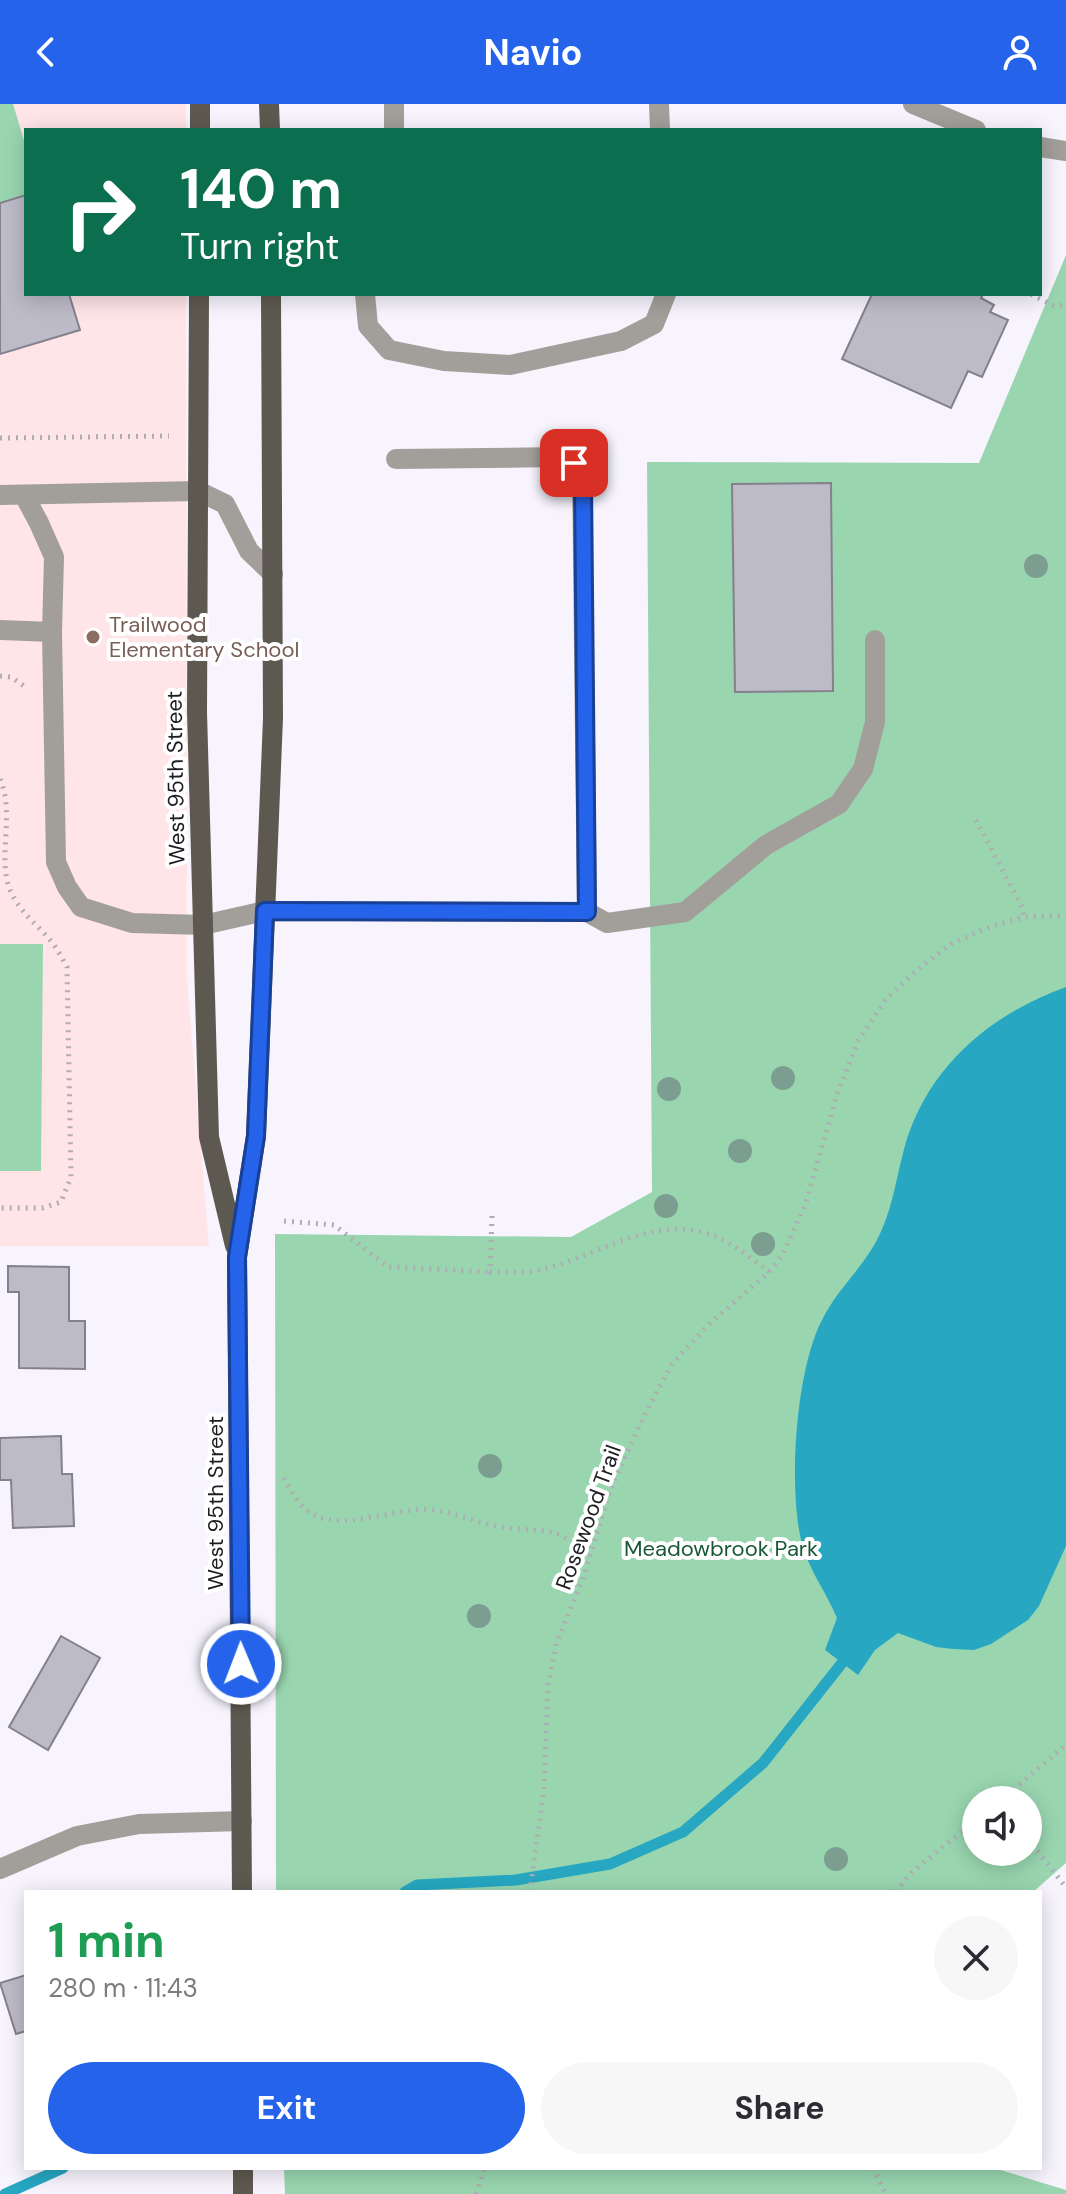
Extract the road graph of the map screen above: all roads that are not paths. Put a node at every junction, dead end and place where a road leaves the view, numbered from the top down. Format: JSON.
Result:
{"nodes":[{"id":1,"x":200,"y":104,"type":"edge"},
{"id":2,"x":269,"y":104,"type":"edge"},
{"id":3,"x":394,"y":104,"type":"edge"},
{"id":4,"x":659,"y":104,"type":"edge"},
{"id":5,"x":913,"y":104,"type":"edge"},
{"id":6,"x":200,"y":128,"type":"edge"},
{"id":7,"x":270,"y":128,"type":"edge"},
{"id":8,"x":394,"y":128,"type":"edge"},
{"id":9,"x":660,"y":128,"type":"edge"},
{"id":10,"x":971,"y":128,"type":"edge"},
{"id":11,"x":1042,"y":147,"type":"edge"},
{"id":12,"x":1066,"y":151,"type":"edge"},
{"id":13,"x":199,"y":296,"type":"edge"},
{"id":14,"x":271,"y":296,"type":"edge"},
{"id":15,"x":365,"y":296,"type":"edge"},
{"id":16,"x":665,"y":296,"type":"edge"},
{"id":17,"x":396,"y":459,"type":"dead end"},
{"id":18,"x":198,"y":491,"type":"junction"},
{"id":19,"x":0,"y":495,"type":"edge"},
{"id":20,"x":24,"y":495,"type":"junction"},
{"id":21,"x":273,"y":574,"type":"junction"},
{"id":22,"x":0,"y":630,"type":"edge"},
{"id":23,"x":52,"y":632,"type":"junction"},
{"id":24,"x":875,"y":640,"type":"dead end"},
{"id":25,"x":265,"y":911,"type":"junction"},
{"id":26,"x":587,"y":912,"type":"junction"},
{"id":27,"x":203,"y":925,"type":"junction"},
{"id":28,"x":237,"y":1257,"type":"junction"},
{"id":29,"x":242,"y":1821,"type":"junction"},
{"id":30,"x":0,"y":1869,"type":"edge"},
{"id":31,"x":242,"y":1890,"type":"edge"},
{"id":32,"x":243,"y":2170,"type":"edge"},
{"id":33,"x":243,"y":2194,"type":"edge"}],
"edges":[{"from":1,"to":6,"type":"main road"},
{"from":2,"to":7,"type":"main road"},
{"from":3,"to":8,"type":"street"},
{"from":4,"to":9,"type":"street"},
{"from":5,"to":10,"type":"street"},
{"from":11,"to":12,"type":"street"},
{"from":13,"to":18,"type":"main road","name":"West 95th Street"},
{"from":14,"to":21,"type":"main road","name":"West 95th Street"},
{"from":15,"to":16,"type":"street"},
{"from":17,"to":26,"type":"street"},
{"from":18,"to":20,"type":"street"},
{"from":18,"to":21,"type":"street"},
{"from":18,"to":27,"type":"main road","name":"West 95th Street"},
{"from":19,"to":20,"type":"street"},
{"from":20,"to":23,"type":"street"},
{"from":21,"to":25,"type":"main road","name":"West 95th Street"},
{"from":22,"to":23,"type":"street"},
{"from":23,"to":27,"type":"street"},
{"from":24,"to":26,"type":"street"},
{"from":25,"to":26,"type":"street"},
{"from":25,"to":27,"type":"street"},
{"from":25,"to":28,"type":"main road","name":"West 95th Street"},
{"from":27,"to":28,"type":"main road","name":"West 95th Street"},
{"from":28,"to":29,"type":"main road","name":"West 95th Street"},
{"from":29,"to":30,"type":"street"},
{"from":29,"to":31,"type":"main road","name":"West 95th Street"},
{"from":32,"to":33,"type":"main road"}]}
